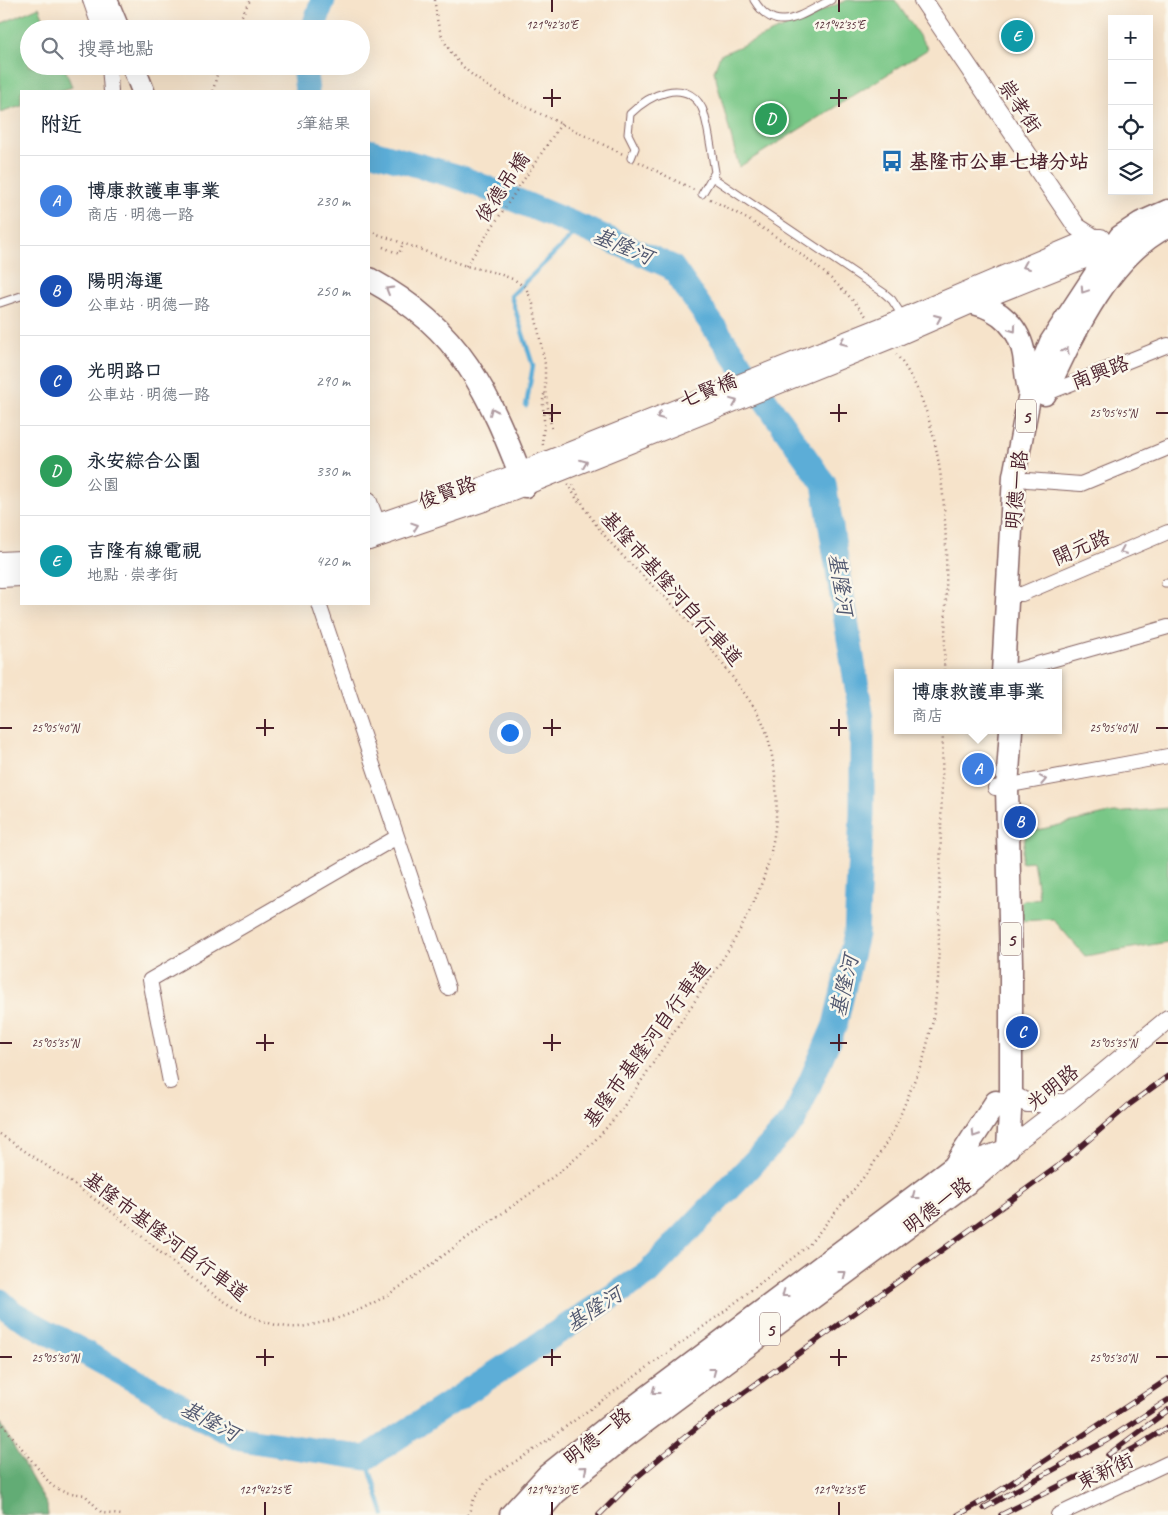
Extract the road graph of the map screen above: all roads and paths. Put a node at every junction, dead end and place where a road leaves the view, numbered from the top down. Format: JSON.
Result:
{"nodes":[{"id":1,"x":90,"y":0,"type":"edge"},
{"id":2,"x":106,"y":0,"type":"edge"},
{"id":3,"x":250,"y":0,"type":"edge"},
{"id":4,"x":435,"y":0,"type":"edge"},
{"id":5,"x":754,"y":0,"type":"edge"},
{"id":6,"x":832,"y":0,"type":"edge"},
{"id":7,"x":923,"y":0,"type":"edge"},
{"id":8,"x":97,"y":20,"type":"edge"},
{"id":9,"x":114,"y":20,"type":"edge"},
{"id":10,"x":240,"y":20,"type":"edge"},
{"id":11,"x":110,"y":75,"type":"edge"},
{"id":12,"x":137,"y":75,"type":"edge"},
{"id":13,"x":217,"y":75,"type":"edge"},
{"id":14,"x":111,"y":90,"type":"edge"},
{"id":15,"x":143,"y":90,"type":"edge"},
{"id":16,"x":213,"y":90,"type":"edge"},
{"id":17,"x":631,"y":158,"type":"dead end"},
{"id":18,"x":712,"y":177,"type":"junction"},
{"id":19,"x":702,"y":194,"type":"dead end"},
{"id":20,"x":1168,"y":211,"type":"edge"},
{"id":21,"x":1168,"y":226,"type":"edge"},
{"id":22,"x":370,"y":232,"type":"edge"},
{"id":23,"x":1091,"y":238,"type":"junction"},
{"id":24,"x":403,"y":243,"type":"junction"},
{"id":25,"x":1122,"y":245,"type":"junction"},
{"id":26,"x":383,"y":247,"type":"dead end"},
{"id":27,"x":466,"y":266,"type":"junction"},
{"id":28,"x":370,"y":279,"type":"edge"},
{"id":29,"x":20,"y":296,"type":"edge"},
{"id":30,"x":0,"y":303,"type":"edge"},
{"id":31,"x":974,"y":303,"type":"junction"},
{"id":32,"x":899,"y":328,"type":"junction"},
{"id":33,"x":1168,"y":345,"type":"edge"},
{"id":34,"x":545,"y":391,"type":"junction"},
{"id":35,"x":1038,"y":393,"type":"junction"},
{"id":36,"x":552,"y":431,"type":"dead end"},
{"id":37,"x":1168,"y":448,"type":"edge"},
{"id":38,"x":529,"y":470,"type":"junction"},
{"id":39,"x":567,"y":476,"type":"junction"},
{"id":40,"x":1027,"y":480,"type":"junction"},
{"id":41,"x":370,"y":504,"type":"edge"},
{"id":42,"x":583,"y":508,"type":"junction"},
{"id":43,"x":375,"y":532,"type":"edge"},
{"id":44,"x":1168,"y":532,"type":"edge"},
{"id":45,"x":20,"y":560,"type":"edge"},
{"id":46,"x":0,"y":561,"type":"edge"},
{"id":47,"x":20,"y":577,"type":"edge"},
{"id":48,"x":0,"y":578,"type":"edge"},
{"id":49,"x":1015,"y":594,"type":"junction"},
{"id":50,"x":319,"y":605,"type":"edge"},
{"id":51,"x":1168,"y":628,"type":"edge"},
{"id":52,"x":1012,"y":669,"type":"edge"},
{"id":53,"x":1023,"y":669,"type":"edge"},
{"id":54,"x":943,"y":734,"type":"edge"},
{"id":55,"x":999,"y":734,"type":"edge"},
{"id":56,"x":1010,"y":734,"type":"edge"},
{"id":57,"x":1168,"y":756,"type":"edge"},
{"id":58,"x":1001,"y":788,"type":"junction"},
{"id":59,"x":397,"y":837,"type":"junction"},
{"id":60,"x":448,"y":988,"type":"dead end"},
{"id":61,"x":1168,"y":1019,"type":"edge"},
{"id":62,"x":170,"y":1082,"type":"dead end"},
{"id":63,"x":1003,"y":1098,"type":"junction"},
{"id":64,"x":1067,"y":1103,"type":"junction"},
{"id":65,"x":0,"y":1134,"type":"edge"},
{"id":66,"x":1008,"y":1148,"type":"junction"},
{"id":67,"x":954,"y":1167,"type":"junction"},
{"id":68,"x":0,"y":1422,"type":"edge"},
{"id":69,"x":1168,"y":1463,"type":"edge"},
{"id":70,"x":123,"y":1515,"type":"edge"},
{"id":71,"x":468,"y":1515,"type":"edge"},
{"id":72,"x":511,"y":1515,"type":"edge"},
{"id":73,"x":536,"y":1515,"type":"edge"},
{"id":74,"x":1058,"y":1515,"type":"edge"}],
"edges":[{"from":1,"to":8,"type":"street"},
{"from":2,"to":9,"type":"main road"},
{"from":3,"to":10,"type":"path"},
{"from":4,"to":27,"type":"path","name":"俊德吊橋"},
{"from":5,"to":6,"type":"lane"},
{"from":7,"to":23,"type":"street","name":"崇孝街"},
{"from":11,"to":14,"type":"street"},
{"from":12,"to":15,"type":"main road"},
{"from":13,"to":16,"type":"path"},
{"from":17,"to":18,"type":"lane"},
{"from":18,"to":19,"type":"lane"},
{"from":18,"to":32,"type":"lane"},
{"from":20,"to":25,"type":"main road","name":"明德一路","number":"5"},
{"from":21,"to":25,"type":"main road","name":"明德一路","number":"5"},
{"from":22,"to":24,"type":"path"},
{"from":23,"to":25,"type":"street"},
{"from":23,"to":32,"type":"street","one_way":true},
{"from":24,"to":26,"type":"path"},
{"from":24,"to":27,"type":"path"},
{"from":25,"to":31,"type":"street"},
{"from":25,"to":35,"type":"main road","name":"明德一路","number":"5"},
{"from":27,"to":34,"type":"path"},
{"from":38,"to":28,"type":"main road","one_way":true},
{"from":29,"to":30,"type":"lane"},
{"from":32,"to":31,"type":"street","one_way":true},
{"from":31,"to":35,"type":"main road","one_way":true},
{"from":32,"to":38,"type":"street","name":"七賢橋","one_way":true,"bridge":true},
{"from":39,"to":32,"type":"street","name":"七賢橋","one_way":true,"bridge":true},
{"from":33,"to":35,"type":"street","name":"南興路"},
{"from":34,"to":36,"type":"path"},
{"from":34,"to":38,"type":"path"},
{"from":35,"to":40,"type":"main road","name":"明德一路","number":"5"},
{"from":35,"to":49,"type":"main road","name":"明德一路","number":"5"},
{"from":37,"to":40,"type":"street"},
{"from":38,"to":39,"type":"street","name":"七賢橋","bridge":true},
{"from":38,"to":43,"type":"street","name":"俊賢路"},
{"from":39,"to":42,"type":"path","name":"基隆市基隆河自行車道"},
{"from":39,"to":42,"type":"path","name":"基隆市基隆河自行車道"},
{"from":40,"to":49,"type":"main road","name":"明德一路","number":"5"},
{"from":41,"to":43,"type":"street"},
{"from":42,"to":65,"type":"path","name":"基隆市基隆河自行車道"},
{"from":44,"to":49,"type":"street","name":"開元路","one_way":true},
{"from":45,"to":46,"type":"street"},
{"from":47,"to":48,"type":"street"},
{"from":49,"to":52,"type":"main road","name":"明德一路","number":"5"},
{"from":50,"to":59,"type":"street"},
{"from":51,"to":53,"type":"street"},
{"from":54,"to":71,"type":"path"},
{"from":55,"to":58,"type":"main road","number":"5"},
{"from":56,"to":58,"type":"main road","number":"5"},
{"from":58,"to":57,"type":"street","one_way":true},
{"from":58,"to":63,"type":"main road","number":"5"},
{"from":59,"to":60,"type":"street"},
{"from":59,"to":62,"type":"street"},
{"from":61,"to":64,"type":"street","name":"光明路"},
{"from":63,"to":64,"type":"street"},
{"from":63,"to":66,"type":"main road","number":"5"},
{"from":63,"to":67,"type":"main road","one_way":true},
{"from":64,"to":66,"type":"street","name":"光明路"},
{"from":66,"to":67,"type":"street","name":"光明路"},
{"from":73,"to":66,"type":"main road","name":"明德一路","number":"5","one_way":true},
{"from":67,"to":72,"type":"main road","name":"明德一路","number":"5","one_way":true},
{"from":68,"to":70,"type":"path"},
{"from":69,"to":74,"type":"street","name":"東新街"}]}
